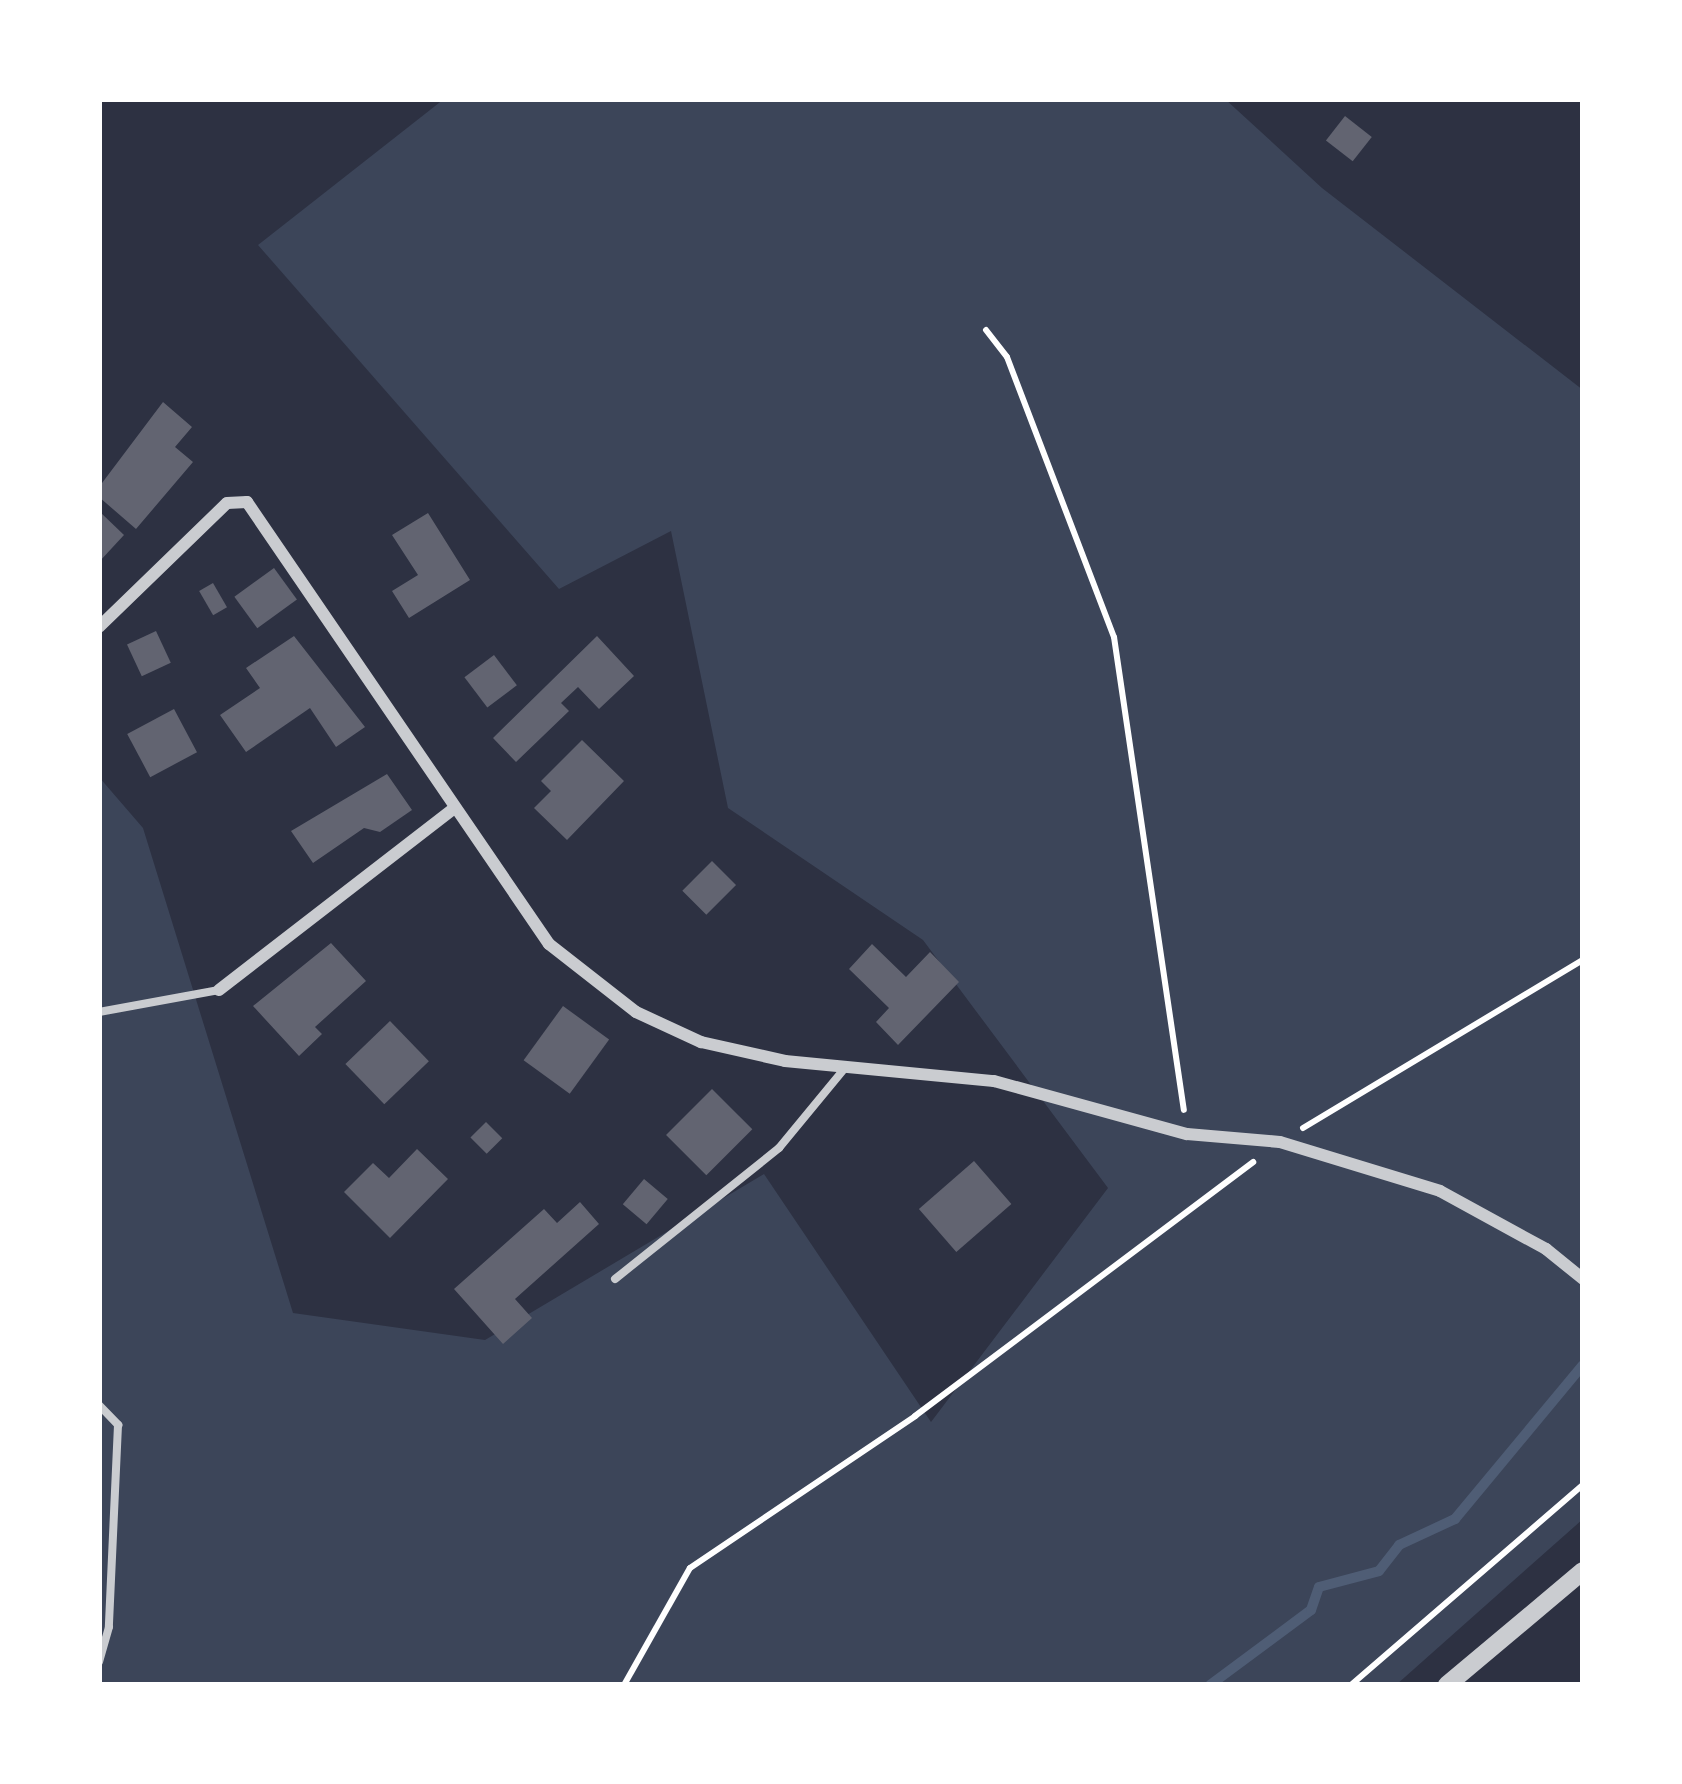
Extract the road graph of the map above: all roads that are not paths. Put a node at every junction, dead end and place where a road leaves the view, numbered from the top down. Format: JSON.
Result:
{"nodes":[{"id":1,"x":99,"y":627,"type":"edge"},
{"id":2,"x":453,"y":809,"type":"junction"},
{"id":3,"x":219,"y":989,"type":"joint"},
{"id":4,"x":99,"y":1012,"type":"edge"},
{"id":5,"x":846,"y":1067,"type":"junction"},
{"id":6,"x":615,"y":1279,"type":"dead end"},
{"id":7,"x":1583,"y":1280,"type":"edge"},
{"id":8,"x":99,"y":1405,"type":"edge"},
{"id":9,"x":1583,"y":1571,"type":"edge"},
{"id":10,"x":99,"y":1662,"type":"edge"},
{"id":11,"x":1447,"y":1685,"type":"edge"}],
"edges":[{"from":1,"to":2,"type":"street"},
{"from":2,"to":3,"type":"street"},
{"from":2,"to":5,"type":"street"},
{"from":3,"to":4,"type":"lane"},
{"from":5,"to":6,"type":"lane"},
{"from":5,"to":7,"type":"street"},
{"from":8,"to":10,"type":"lane"},
{"from":9,"to":11,"type":"street"}]}
